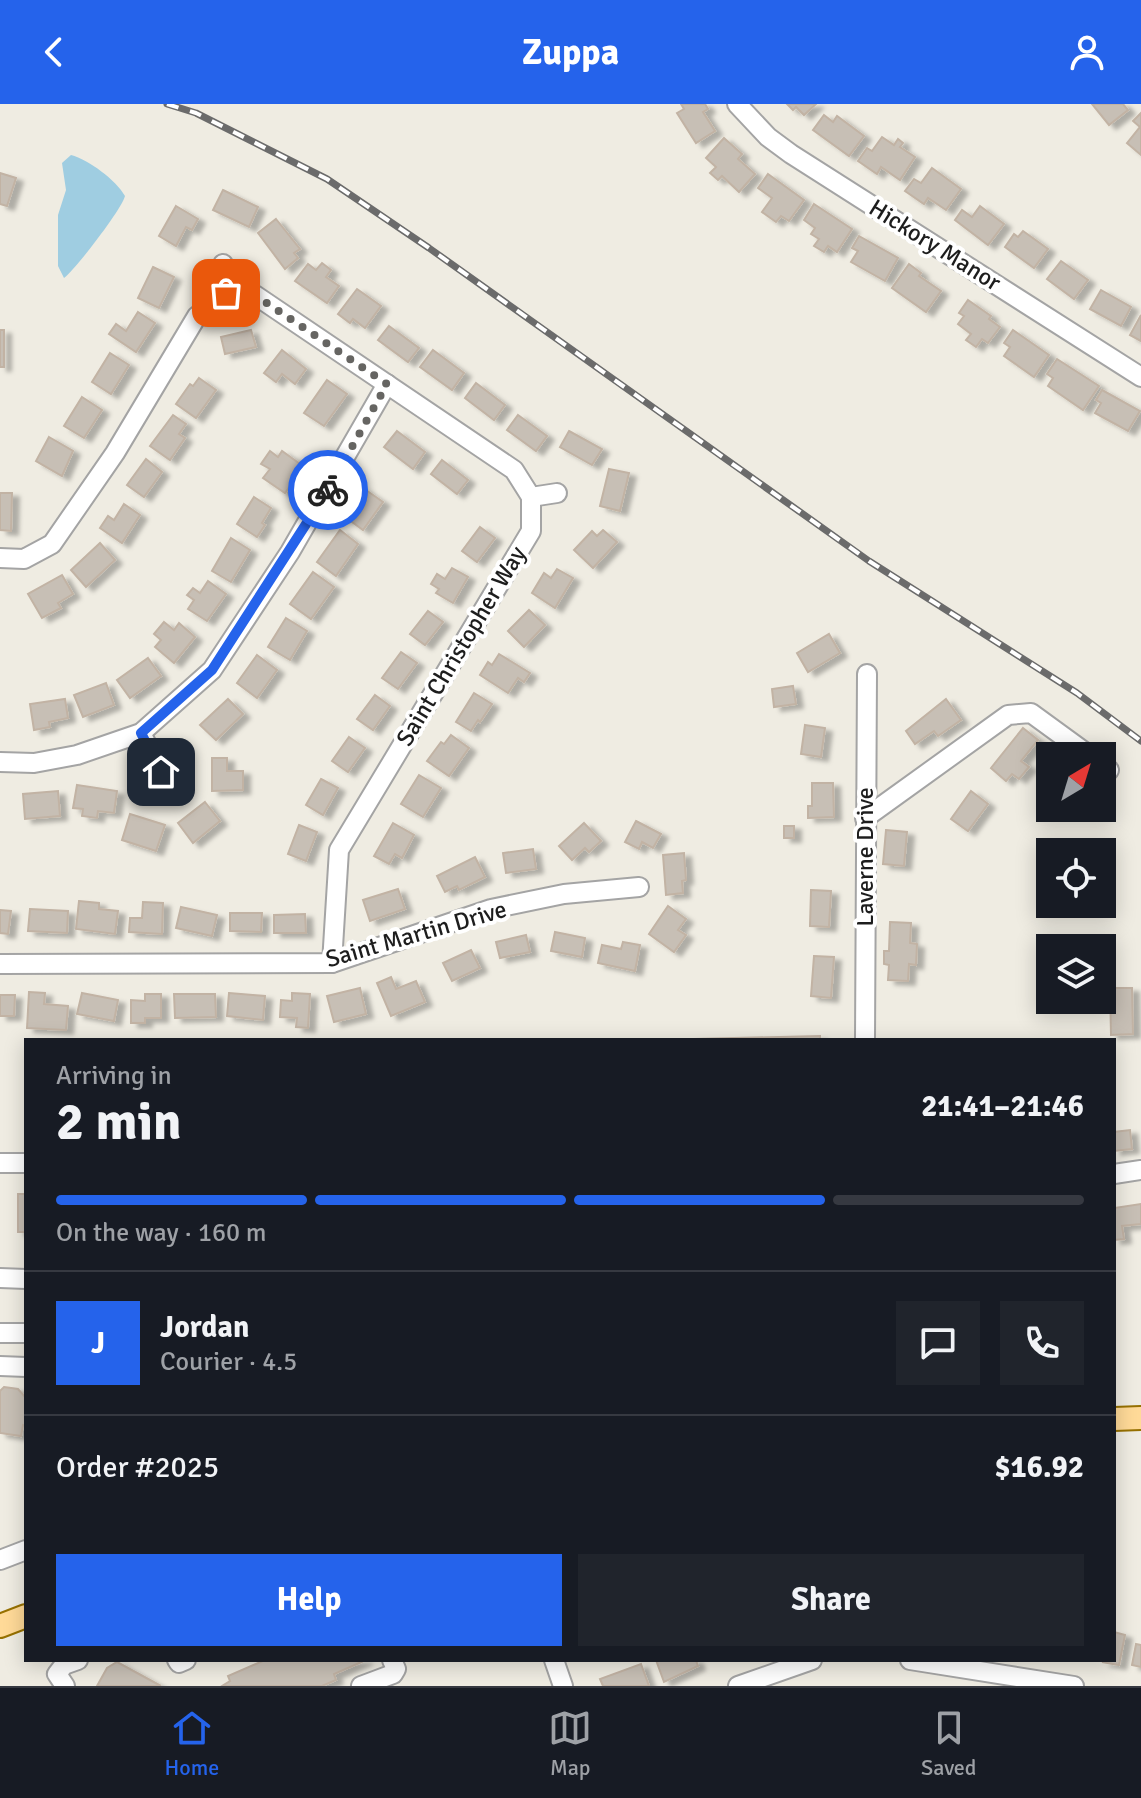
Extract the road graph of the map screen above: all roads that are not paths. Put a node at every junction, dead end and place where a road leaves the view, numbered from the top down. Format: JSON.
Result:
{"nodes":[{"id":1,"x":737,"y":104,"type":"edge"},
{"id":2,"x":223,"y":264,"type":"dead end"},
{"id":3,"x":226,"y":293,"type":"junction"},
{"id":4,"x":1141,"y":377,"type":"edge"},
{"id":5,"x":387,"y":384,"type":"junction"},
{"id":6,"x":557,"y":493,"type":"dead end"},
{"id":7,"x":531,"y":497,"type":"junction"},
{"id":8,"x":0,"y":558,"type":"edge"},
{"id":9,"x":867,"y":674,"type":"dead end"},
{"id":10,"x":141,"y":733,"type":"junction"},
{"id":11,"x":1071,"y":742,"type":"edge"},
{"id":12,"x":0,"y":762,"type":"edge"},
{"id":13,"x":161,"y":772,"type":"dead end"},
{"id":14,"x":865,"y":818,"type":"junction"},
{"id":15,"x":639,"y":887,"type":"dead end"},
{"id":16,"x":332,"y":963,"type":"junction"},
{"id":17,"x":0,"y":964,"type":"edge"},
{"id":18,"x":865,"y":1038,"type":"edge"},
{"id":19,"x":0,"y":1163,"type":"edge"},
{"id":20,"x":24,"y":1163,"type":"edge"},
{"id":21,"x":1141,"y":1170,"type":"edge"},
{"id":22,"x":1116,"y":1174,"type":"edge"},
{"id":23,"x":0,"y":1278,"type":"edge"},
{"id":24,"x":24,"y":1279,"type":"edge"},
{"id":25,"x":0,"y":1333,"type":"edge"},
{"id":26,"x":24,"y":1333,"type":"edge"},
{"id":27,"x":0,"y":1366,"type":"edge"},
{"id":28,"x":24,"y":1367,"type":"edge"},
{"id":29,"x":1141,"y":1418,"type":"edge"},
{"id":30,"x":1116,"y":1419,"type":"edge"},
{"id":31,"x":24,"y":1551,"type":"edge"},
{"id":32,"x":0,"y":1560,"type":"edge"},
{"id":33,"x":24,"y":1617,"type":"edge"},
{"id":34,"x":0,"y":1626,"type":"edge"},
{"id":35,"x":74,"y":1662,"type":"edge"},
{"id":36,"x":393,"y":1662,"type":"edge"},
{"id":37,"x":555,"y":1662,"type":"edge"},
{"id":38,"x":806,"y":1662,"type":"edge"},
{"id":39,"x":923,"y":1662,"type":"edge"},
{"id":40,"x":65,"y":1686,"type":"edge"},
{"id":41,"x":361,"y":1686,"type":"edge"},
{"id":42,"x":563,"y":1686,"type":"edge"},
{"id":43,"x":738,"y":1686,"type":"edge"},
{"id":44,"x":1074,"y":1686,"type":"edge"}],
"edges":[{"from":1,"to":4,"type":"street","name":"Hickory Manor"},
{"from":2,"to":3,"type":"street"},
{"from":3,"to":5,"type":"street"},
{"from":3,"to":8,"type":"street"},
{"from":5,"to":7,"type":"street"},
{"from":5,"to":10,"type":"street"},
{"from":6,"to":7,"type":"street"},
{"from":7,"to":16,"type":"street","name":"Saint Christopher Way"},
{"from":9,"to":14,"type":"street","name":"Laverne Drive"},
{"from":10,"to":12,"type":"street"},
{"from":10,"to":13,"type":"street"},
{"from":11,"to":14,"type":"street"},
{"from":14,"to":18,"type":"street","name":"Laverne Drive"},
{"from":15,"to":16,"type":"street","name":"Saint Martin Drive"},
{"from":16,"to":17,"type":"street","name":"Saint Martin Drive"},
{"from":19,"to":20,"type":"street"},
{"from":21,"to":22,"type":"street"},
{"from":23,"to":24,"type":"street"},
{"from":25,"to":26,"type":"street"},
{"from":27,"to":28,"type":"street"},
{"from":29,"to":30,"type":"main road"},
{"from":31,"to":32,"type":"street"},
{"from":33,"to":34,"type":"main road"},
{"from":35,"to":40,"type":"street"},
{"from":36,"to":41,"type":"street"},
{"from":37,"to":42,"type":"street"},
{"from":38,"to":43,"type":"street"},
{"from":39,"to":44,"type":"street"}]}
